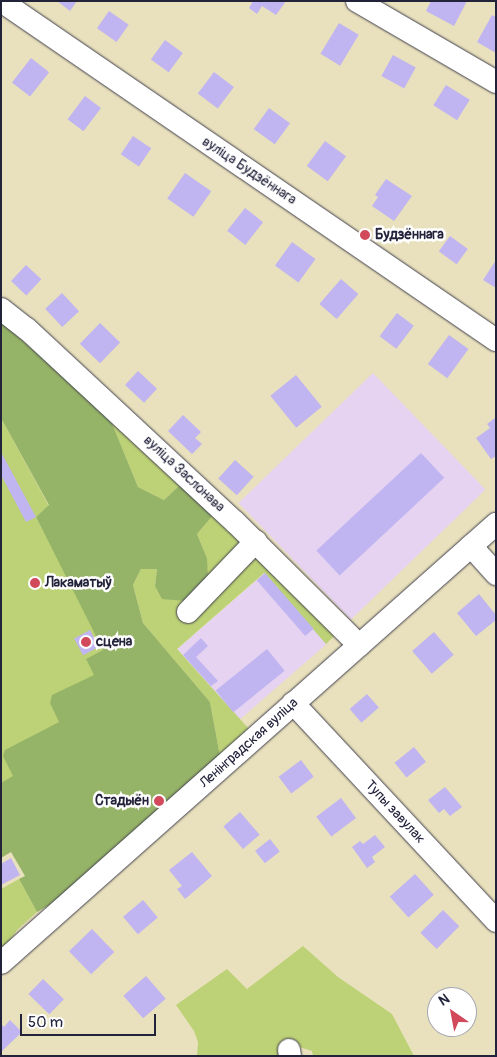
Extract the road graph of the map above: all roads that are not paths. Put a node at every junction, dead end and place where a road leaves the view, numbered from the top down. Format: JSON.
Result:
{"nodes":[{"id":1,"x":1,"y":1,"type":"edge"},
{"id":2,"x":357,"y":1,"type":"edge"},
{"id":3,"x":496,"y":82,"type":"edge"},
{"id":4,"x":1,"y":309,"type":"edge"},
{"id":5,"x":496,"y":340,"type":"edge"},
{"id":6,"x":496,"y":524,"type":"edge"},
{"id":7,"x":256,"y":541,"type":"junction"},
{"id":8,"x":471,"y":546,"type":"junction"},
{"id":9,"x":496,"y":574,"type":"edge"},
{"id":10,"x":188,"y":612,"type":"dead end"},
{"id":11,"x":359,"y":645,"type":"junction"},
{"id":12,"x":293,"y":703,"type":"junction"},
{"id":13,"x":496,"y":921,"type":"edge"},
{"id":14,"x":1,"y":963,"type":"edge"}],
"edges":[{"from":1,"to":5,"type":"street","name":"вуліца Будзённага"},
{"from":2,"to":3,"type":"street"},
{"from":4,"to":7,"type":"street","name":"вуліца Заслонава"},
{"from":6,"to":8,"type":"street","name":"Ленінградская вуліца"},
{"from":7,"to":10,"type":"street"},
{"from":7,"to":11,"type":"street","name":"вуліца Заслонава"},
{"from":8,"to":9,"type":"street"},
{"from":8,"to":11,"type":"street","name":"Ленінградская вуліца"},
{"from":11,"to":12,"type":"street","name":"Ленінградская вуліца"},
{"from":12,"to":13,"type":"street","name":"Тупы завулак"},
{"from":12,"to":14,"type":"street","name":"Ленінградская вуліца"}]}
